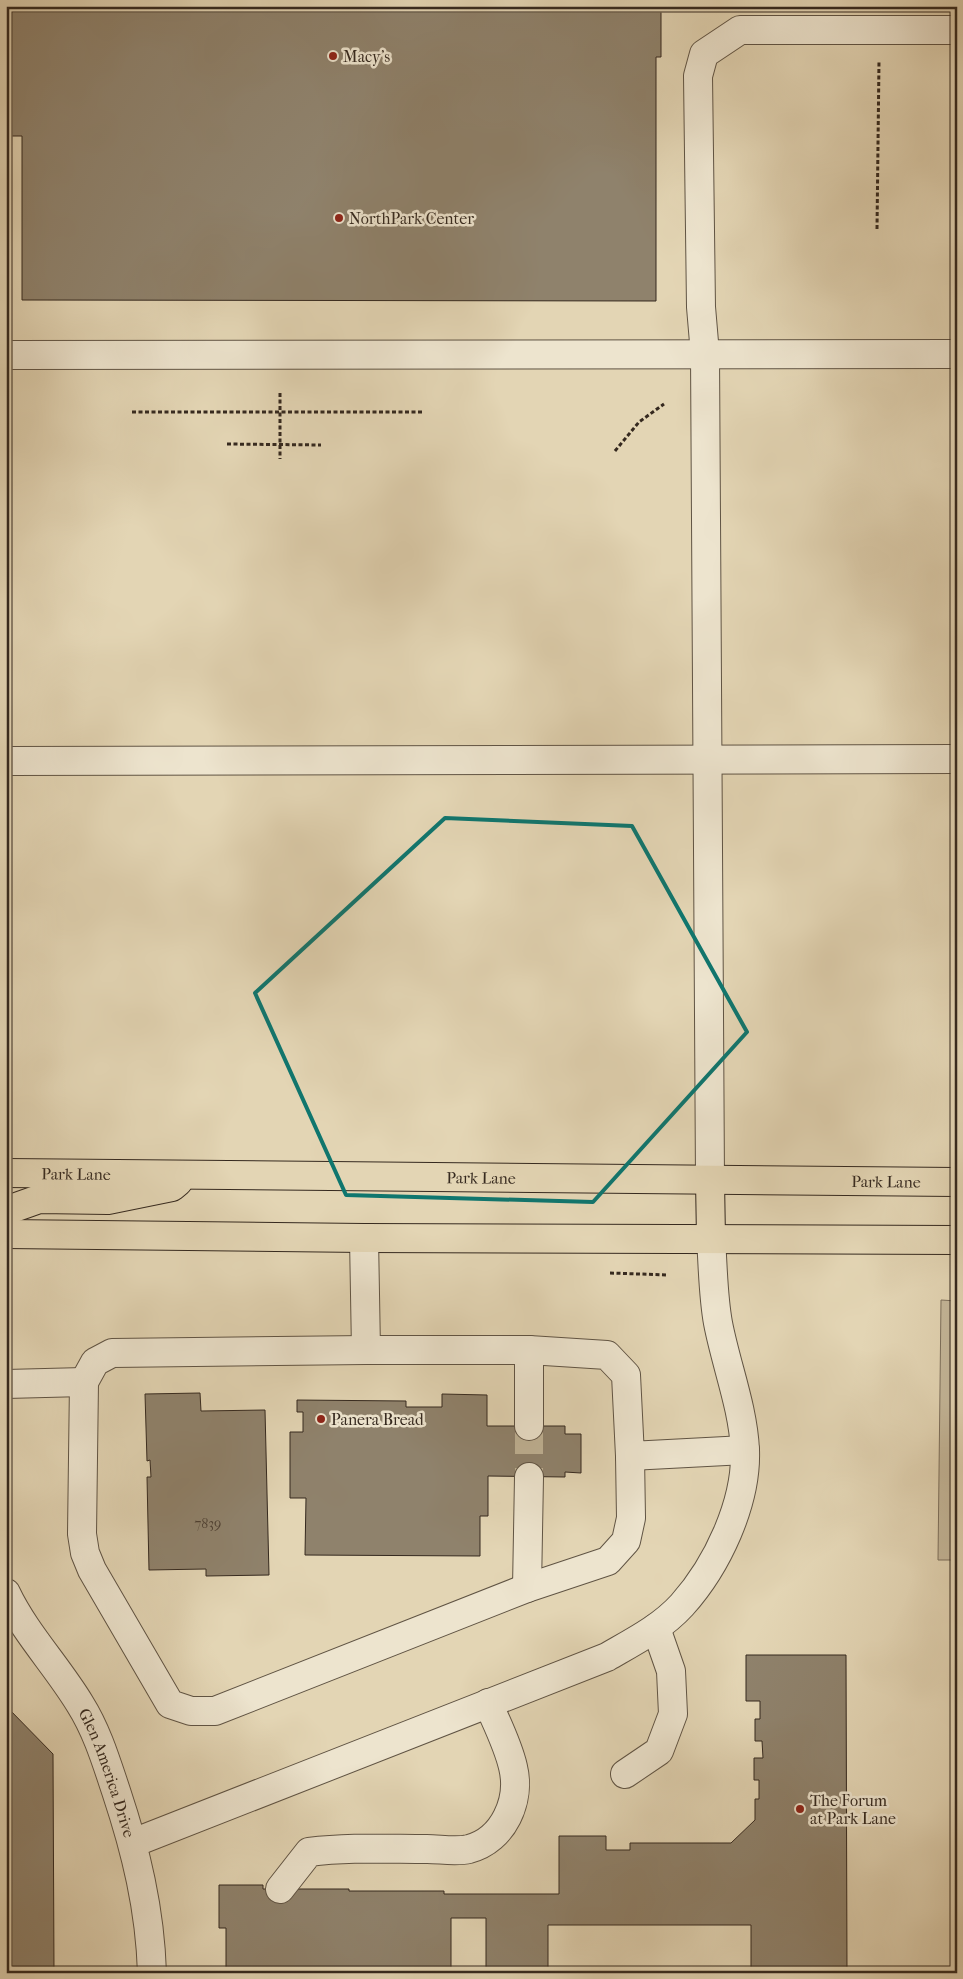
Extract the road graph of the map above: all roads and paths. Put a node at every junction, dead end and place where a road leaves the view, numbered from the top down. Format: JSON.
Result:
{"nodes":[{"id":1,"x":957,"y":30,"type":"edge"},
{"id":2,"x":879,"y":55,"type":"dead end"},
{"id":3,"x":6,"y":69,"type":"edge"},
{"id":4,"x":12,"y":69,"type":"dead end"},
{"id":5,"x":877,"y":229,"type":"dead end"},
{"id":6,"x":705,"y":354,"type":"junction"},
{"id":7,"x":957,"y":354,"type":"edge"},
{"id":8,"x":6,"y":355,"type":"edge"},
{"id":9,"x":280,"y":393,"type":"dead end"},
{"id":10,"x":664,"y":404,"type":"dead end"},
{"id":11,"x":132,"y":412,"type":"dead end"},
{"id":12,"x":280,"y":412,"type":"junction"},
{"id":13,"x":422,"y":412,"type":"dead end"},
{"id":14,"x":227,"y":444,"type":"dead end"},
{"id":15,"x":280,"y":445,"type":"junction"},
{"id":16,"x":321,"y":445,"type":"dead end"},
{"id":17,"x":615,"y":451,"type":"dead end"},
{"id":18,"x":280,"y":459,"type":"dead end"},
{"id":19,"x":708,"y":760,"type":"junction"},
{"id":20,"x":957,"y":760,"type":"edge"},
{"id":21,"x":6,"y":761,"type":"edge"},
{"id":22,"x":6,"y":1173,"type":"edge"},
{"id":23,"x":186,"y":1174,"type":"junction"},
{"id":24,"x":710,"y":1180,"type":"junction"},
{"id":25,"x":957,"y":1182,"type":"edge"},
{"id":26,"x":6,"y":1214,"type":"edge"},
{"id":27,"x":6,"y":1234,"type":"edge"},
{"id":28,"x":364,"y":1238,"type":"junction"},
{"id":29,"x":711,"y":1240,"type":"junction"},
{"id":30,"x":957,"y":1240,"type":"edge"},
{"id":31,"x":366,"y":1350,"type":"junction"},
{"id":32,"x":528,"y":1350,"type":"junction"},
{"id":33,"x":84,"y":1382,"type":"junction"},
{"id":34,"x":6,"y":1384,"type":"edge"},
{"id":35,"x":529,"y":1426,"type":"tunnel mouth"},
{"id":36,"x":745,"y":1450,"type":"junction"},
{"id":37,"x":630,"y":1456,"type":"junction"},
{"id":38,"x":529,"y":1477,"type":"tunnel mouth"},
{"id":39,"x":527,"y":1588,"type":"junction"},
{"id":40,"x":6,"y":1593,"type":"edge"},
{"id":41,"x":656,"y":1628,"type":"junction"},
{"id":42,"x":488,"y":1704,"type":"junction"},
{"id":43,"x":624,"y":1774,"type":"dead end"},
{"id":44,"x":133,"y":1843,"type":"junction"},
{"id":45,"x":280,"y":1888,"type":"dead end"},
{"id":46,"x":152,"y":1973,"type":"edge"}],
"edges":[{"from":1,"to":6,"type":"street"},
{"from":2,"to":5,"type":"path"},
{"from":3,"to":4,"type":"path"},
{"from":6,"to":7,"type":"street"},
{"from":6,"to":8,"type":"street"},
{"from":6,"to":19,"type":"street"},
{"from":9,"to":12,"type":"path"},
{"from":10,"to":17,"type":"path"},
{"from":11,"to":12,"type":"path"},
{"from":12,"to":13,"type":"path"},
{"from":12,"to":15,"type":"path"},
{"from":14,"to":15,"type":"path"},
{"from":15,"to":16,"type":"path"},
{"from":15,"to":18,"type":"path"},
{"from":19,"to":20,"type":"street"},
{"from":19,"to":21,"type":"street"},
{"from":19,"to":24,"type":"street"},
{"from":22,"to":23,"type":"main road","name":"Park Lane"},
{"from":23,"to":24,"type":"main road","name":"Park Lane"},
{"from":23,"to":26,"type":"main road"},
{"from":24,"to":25,"type":"main road","name":"Park Lane"},
{"from":24,"to":29,"type":"main road"},
{"from":27,"to":28,"type":"main road"},
{"from":28,"to":29,"type":"main road"},
{"from":28,"to":31,"type":"street"},
{"from":29,"to":30,"type":"main road"},
{"from":29,"to":36,"type":"street"},
{"from":31,"to":32,"type":"street"},
{"from":31,"to":33,"type":"street"},
{"from":32,"to":35,"type":"street"},
{"from":32,"to":37,"type":"street"},
{"from":33,"to":34,"type":"street"},
{"from":33,"to":39,"type":"street"},
{"from":36,"to":37,"type":"street"},
{"from":36,"to":41,"type":"street"},
{"from":37,"to":39,"type":"street"},
{"from":38,"to":39,"type":"street"},
{"from":40,"to":44,"type":"street","name":"Glen America Drive"},
{"from":41,"to":42,"type":"street"},
{"from":41,"to":43,"type":"street"},
{"from":42,"to":44,"type":"street"},
{"from":42,"to":45,"type":"street"},
{"from":44,"to":46,"type":"street","name":"Glen America Drive"}]}
